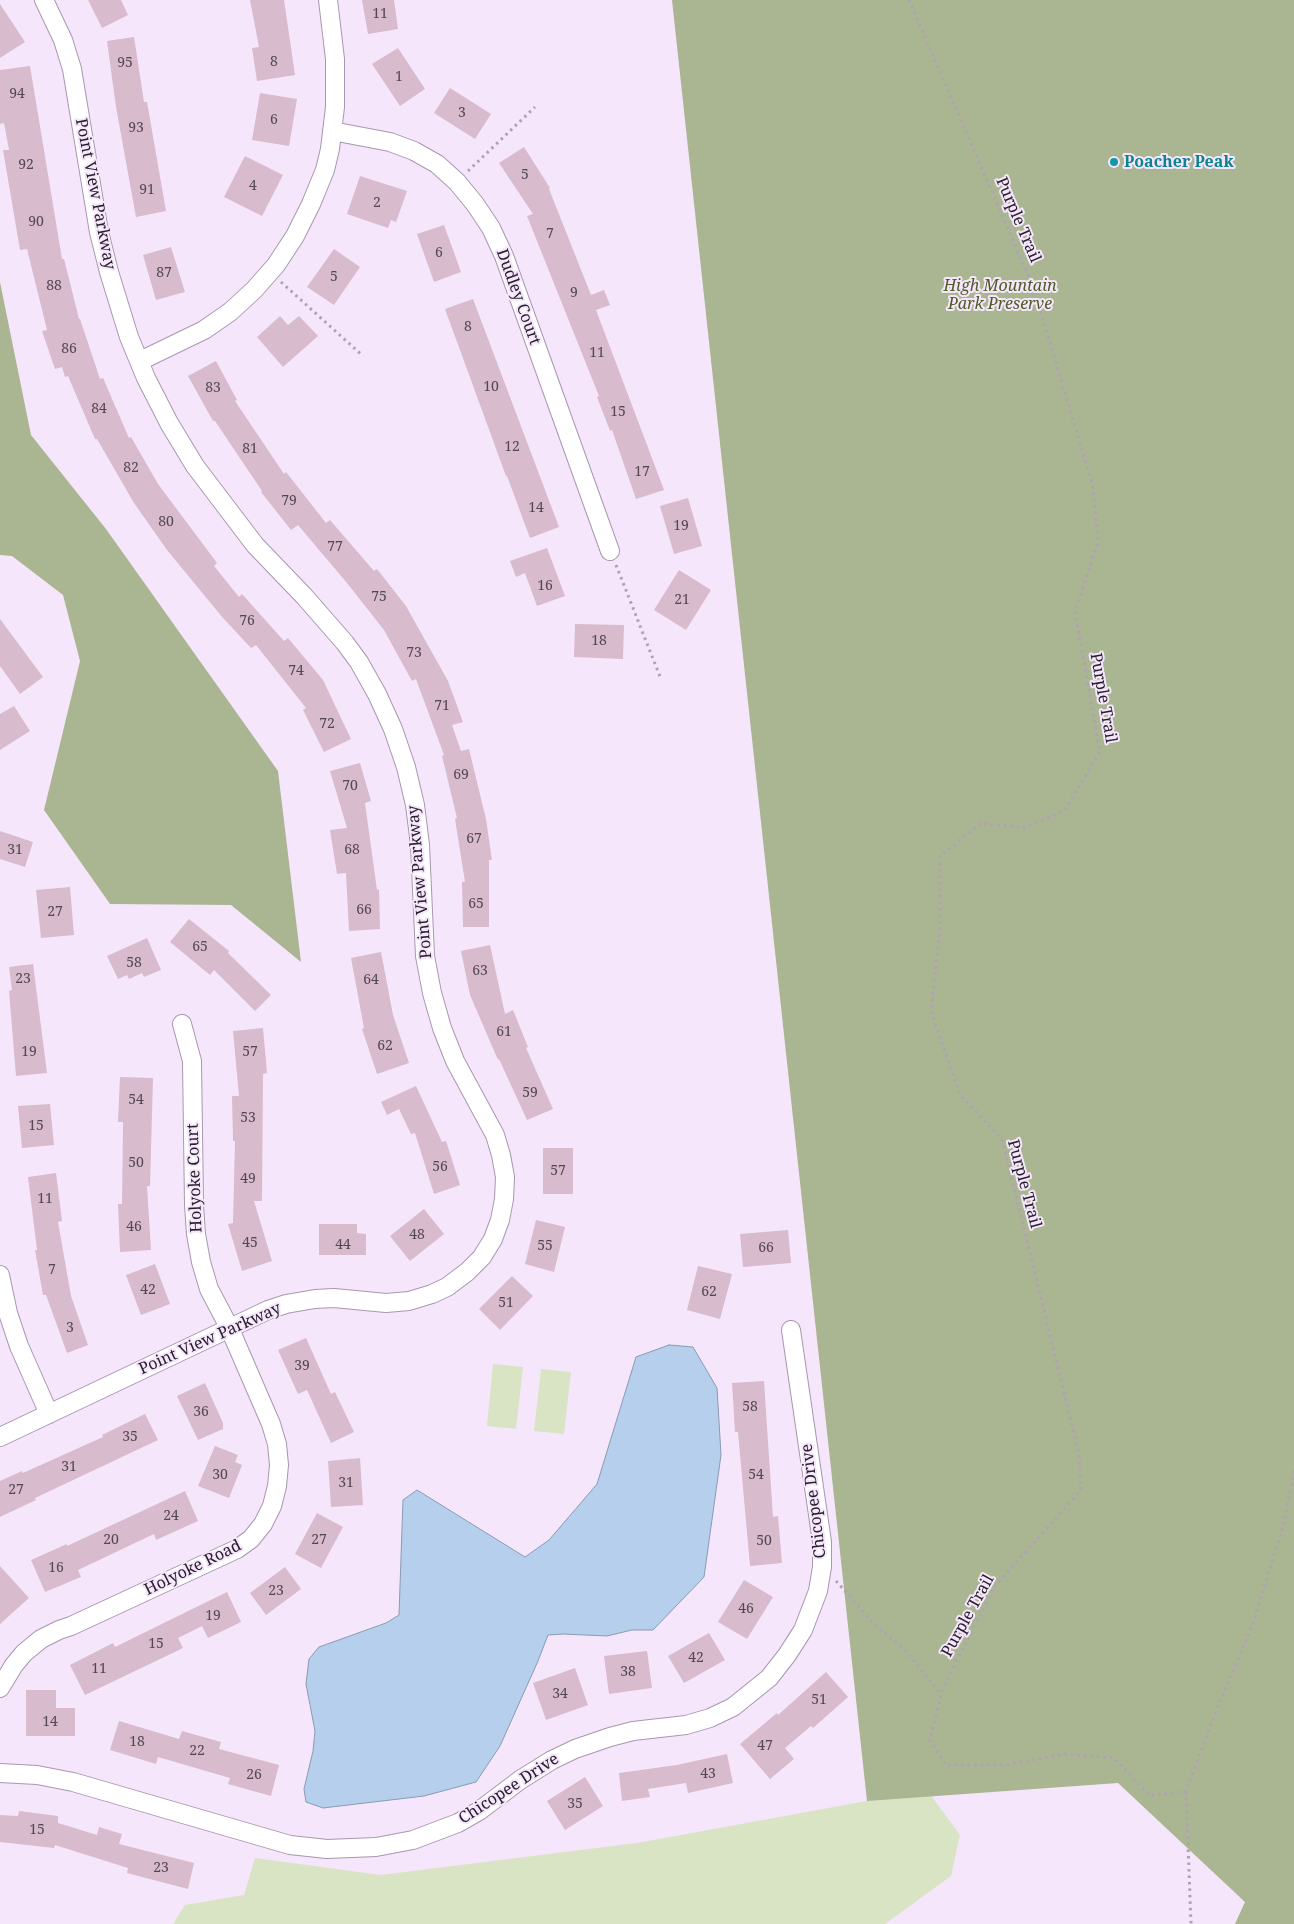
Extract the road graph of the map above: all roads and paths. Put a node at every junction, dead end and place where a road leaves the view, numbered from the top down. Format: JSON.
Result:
{"nodes":[{"id":1,"x":44,"y":0,"type":"edge"},
{"id":2,"x":328,"y":0,"type":"edge"},
{"id":3,"x":909,"y":0,"type":"edge"},
{"id":4,"x":535,"y":107,"type":"dead end"},
{"id":5,"x":332,"y":131,"type":"junction"},
{"id":6,"x":457,"y":182,"type":"junction"},
{"id":7,"x":270,"y":272,"type":"junction"},
{"id":8,"x":363,"y":356,"type":"dead end"},
{"id":9,"x":140,"y":361,"type":"junction"},
{"id":10,"x":610,"y":551,"type":"joint"},
{"id":11,"x":661,"y":679,"type":"dead end"},
{"id":12,"x":182,"y":1024,"type":"dead end"},
{"id":13,"x":0,"y":1276,"type":"edge"},
{"id":14,"x":229,"y":1328,"type":"junction"},
{"id":15,"x":792,"y":1330,"type":"dead end"},
{"id":16,"x":49,"y":1414,"type":"junction"},
{"id":17,"x":0,"y":1437,"type":"edge"},
{"id":18,"x":1294,"y":1471,"type":"edge"},
{"id":19,"x":822,"y":1567,"type":"junction"},
{"id":20,"x":0,"y":1688,"type":"edge"},
{"id":21,"x":941,"y":1694,"type":"junction"},
{"id":22,"x":0,"y":1773,"type":"edge"},
{"id":23,"x":1186,"y":1791,"type":"junction"},
{"id":24,"x":1191,"y":1924,"type":"edge"}],
"edges":[{"from":1,"to":9,"type":"street","name":"Point View Parkway"},
{"from":2,"to":5,"type":"street"},
{"from":3,"to":21,"type":"path","name":"Purple Trail"},
{"from":4,"to":6,"type":"path"},
{"from":5,"to":6,"type":"street","name":"Dudley Court"},
{"from":5,"to":7,"type":"street"},
{"from":6,"to":10,"type":"street","name":"Dudley Court"},
{"from":7,"to":8,"type":"path"},
{"from":7,"to":9,"type":"street"},
{"from":9,"to":14,"type":"street","name":"Point View Parkway"},
{"from":10,"to":11,"type":"path"},
{"from":12,"to":14,"type":"street","name":"Holyoke Court"},
{"from":13,"to":16,"type":"street"},
{"from":14,"to":16,"type":"street","name":"Point View Parkway"},
{"from":14,"to":20,"type":"street","name":"Holyoke Road"},
{"from":15,"to":19,"type":"street","name":"Chicopee Drive"},
{"from":16,"to":17,"type":"street","name":"Point View Parkway"},
{"from":18,"to":23,"type":"path"},
{"from":19,"to":21,"type":"path"},
{"from":19,"to":22,"type":"street","name":"Chicopee Drive"},
{"from":21,"to":23,"type":"path","name":"Purple Trail"},
{"from":23,"to":24,"type":"path"}]}
